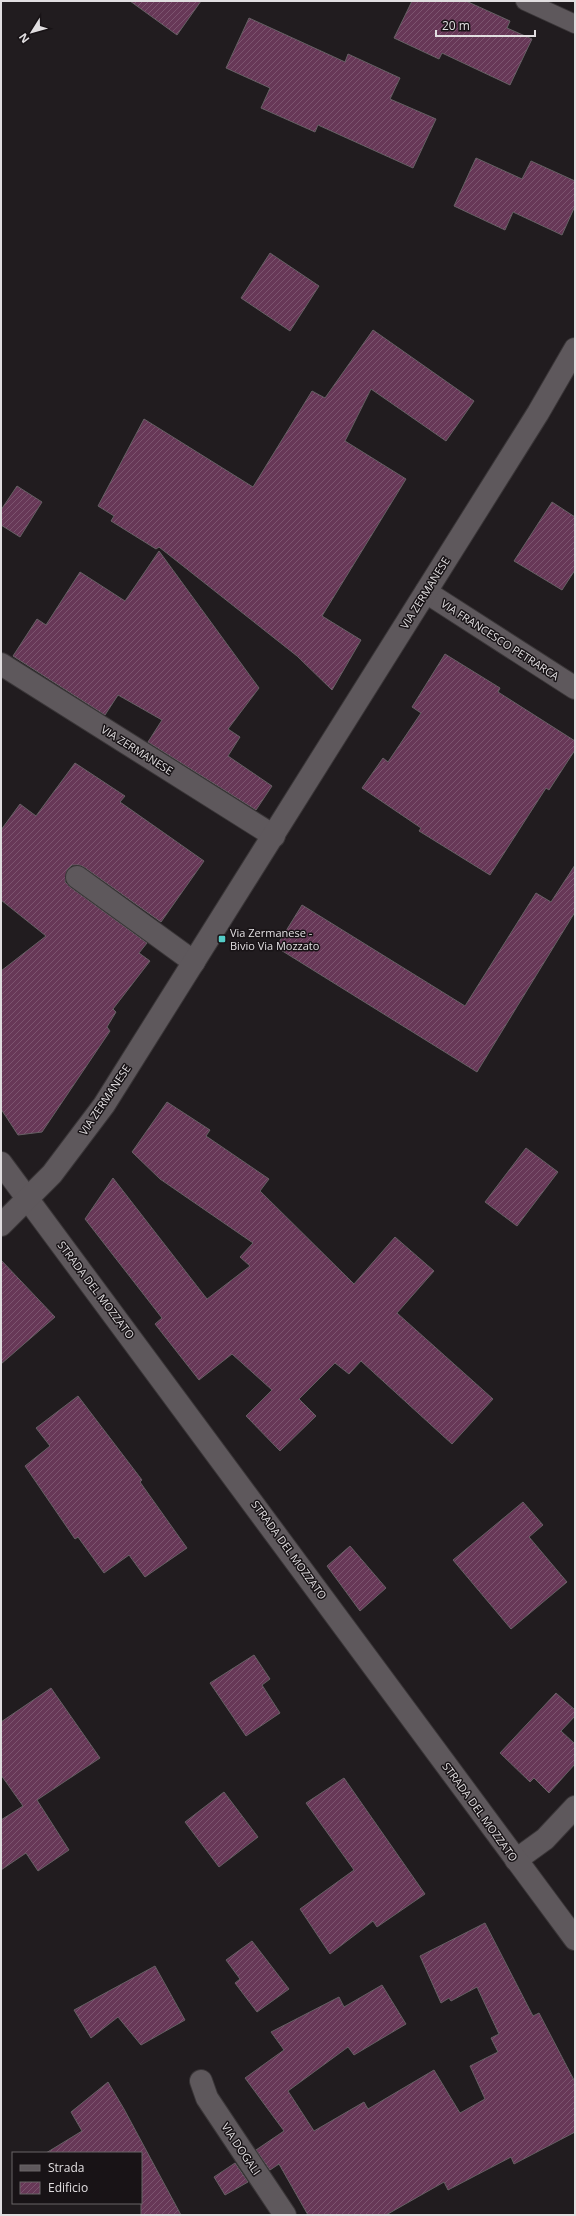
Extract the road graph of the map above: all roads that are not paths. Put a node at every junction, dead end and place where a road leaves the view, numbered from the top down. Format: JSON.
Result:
{"nodes":[{"id":1,"x":526,"y":1,"type":"edge"},
{"id":2,"x":575,"y":24,"type":"edge"},
{"id":3,"x":575,"y":348,"type":"edge"},
{"id":4,"x":426,"y":592,"type":"junction"},
{"id":5,"x":1,"y":664,"type":"edge"},
{"id":6,"x":575,"y":688,"type":"edge"},
{"id":7,"x":274,"y":836,"type":"junction"},
{"id":8,"x":77,"y":876,"type":"dead end"},
{"id":9,"x":194,"y":962,"type":"junction"},
{"id":10,"x":1,"y":1163,"type":"edge"},
{"id":11,"x":27,"y":1199,"type":"junction"},
{"id":12,"x":1,"y":1225,"type":"edge"},
{"id":13,"x":575,"y":1806,"type":"edge"},
{"id":14,"x":516,"y":1860,"type":"junction"},
{"id":15,"x":575,"y":1939,"type":"edge"},
{"id":16,"x":201,"y":2081,"type":"dead end"},
{"id":17,"x":285,"y":2215,"type":"edge"}],
"edges":[{"from":1,"to":2,"type":"lane"},
{"from":3,"to":4,"type":"street","name":"VIA ZERMANESE"},
{"from":4,"to":6,"type":"street","name":"VIA FRANCESCO PETRARCA"},
{"from":4,"to":7,"type":"street","name":"VIA ZERMANESE"},
{"from":5,"to":7,"type":"street","name":"VIA ZERMANESE"},
{"from":7,"to":9,"type":"street","name":"VIA ZERMANESE"},
{"from":8,"to":9,"type":"street"},
{"from":9,"to":11,"type":"street","name":"VIA ZERMANESE"},
{"from":10,"to":11,"type":"street","name":"STRADA DEL MOZZATO"},
{"from":11,"to":12,"type":"street","name":"VIA ZERMANESE"},
{"from":11,"to":14,"type":"street","name":"STRADA DEL MOZZATO"},
{"from":13,"to":14,"type":"street"},
{"from":14,"to":15,"type":"street","name":"STRADA DEL MOZZATO"},
{"from":16,"to":17,"type":"street","name":"VIA DOGALI"}]}
